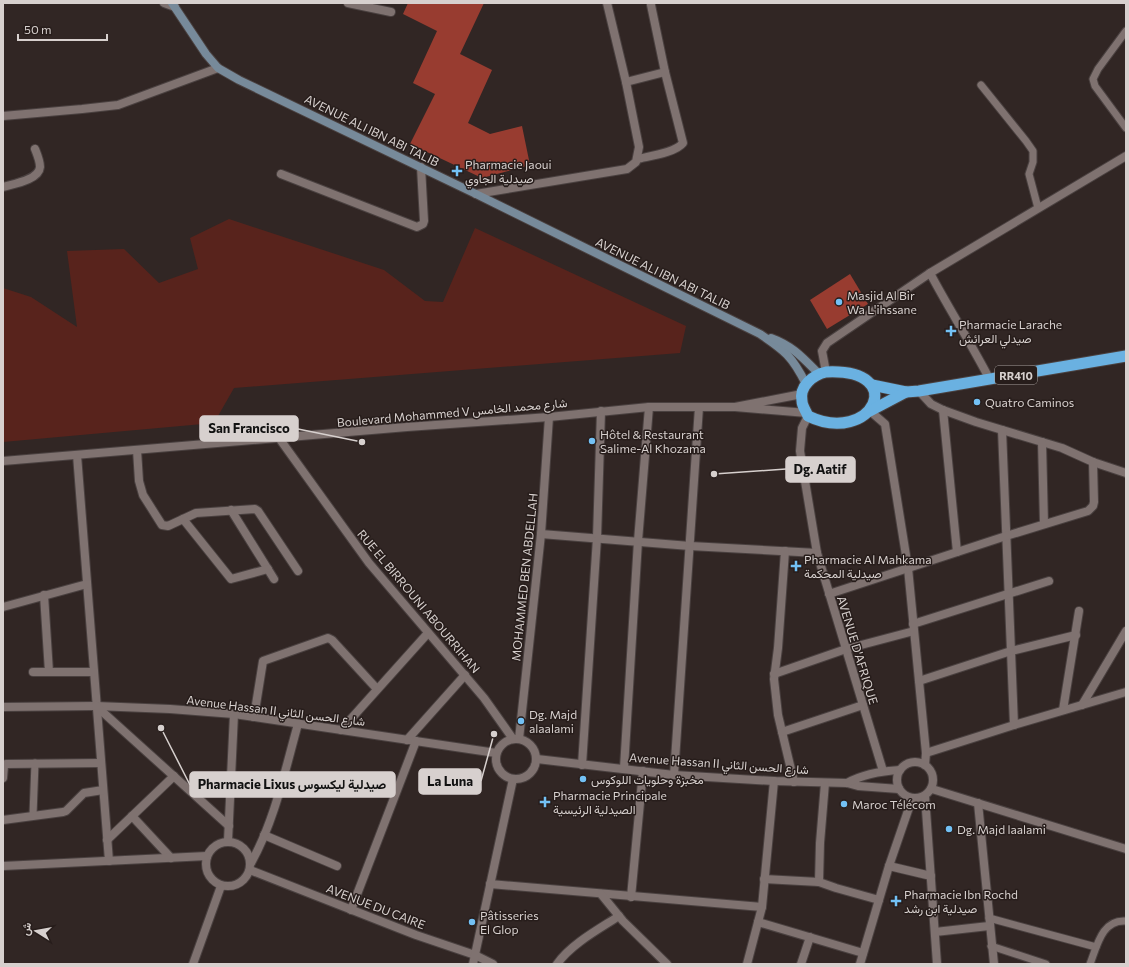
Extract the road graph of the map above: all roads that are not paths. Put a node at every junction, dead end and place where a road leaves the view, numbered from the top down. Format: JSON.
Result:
{"nodes":[{"id":1,"x":164,"y":3,"type":"edge"},
{"id":2,"x":348,"y":3,"type":"edge"},
{"id":3,"x":607,"y":3,"type":"edge"},
{"id":4,"x":173,"y":5,"type":"edge"},
{"id":5,"x":651,"y":5,"type":"dead end"},
{"id":6,"x":391,"y":12,"type":"dead end"},
{"id":7,"x":1126,"y":31,"type":"edge"},
{"id":8,"x":218,"y":68,"type":"junction"},
{"id":9,"x":666,"y":72,"type":"junction"},
{"id":10,"x":626,"y":82,"type":"junction"},
{"id":11,"x":981,"y":85,"type":"dead end"},
{"id":12,"x":3,"y":116,"type":"edge"},
{"id":13,"x":1126,"y":128,"type":"edge"},
{"id":14,"x":35,"y":148,"type":"dead end"},
{"id":15,"x":1126,"y":156,"type":"edge"},
{"id":16,"x":637,"y":159,"type":"junction"},
{"id":17,"x":421,"y":167,"type":"junction"},
{"id":18,"x":281,"y":174,"type":"dead end"},
{"id":19,"x":3,"y":187,"type":"edge"},
{"id":20,"x":476,"y":194,"type":"junction"},
{"id":21,"x":1038,"y":208,"type":"junction"},
{"id":22,"x":930,"y":273,"type":"junction"},
{"id":23,"x":760,"y":334,"type":"junction"},
{"id":24,"x":1126,"y":356,"type":"edge"},
{"id":25,"x":823,"y":373,"type":"junction"},
{"id":26,"x":990,"y":380,"type":"junction"},
{"id":27,"x":872,"y":385,"type":"junction"},
{"id":28,"x":804,"y":389,"type":"junction"},
{"id":29,"x":918,"y":391,"type":"junction"},
{"id":30,"x":906,"y":392,"type":"junction"},
{"id":31,"x":649,"y":407,"type":"junction"},
{"id":32,"x":699,"y":407,"type":"junction"},
{"id":33,"x":735,"y":407,"type":"junction"},
{"id":34,"x":943,"y":410,"type":"junction"},
{"id":35,"x":601,"y":411,"type":"junction"},
{"id":36,"x":870,"y":411,"type":"junction"},
{"id":37,"x":807,"y":415,"type":"junction"},
{"id":38,"x":549,"y":417,"type":"junction"},
{"id":39,"x":1002,"y":430,"type":"junction"},
{"id":40,"x":279,"y":438,"type":"junction"},
{"id":41,"x":1042,"y":442,"type":"junction"},
{"id":42,"x":138,"y":450,"type":"junction"},
{"id":43,"x":77,"y":455,"type":"junction"},
{"id":44,"x":3,"y":461,"type":"edge"},
{"id":45,"x":1093,"y":462,"type":"junction"},
{"id":46,"x":1126,"y":473,"type":"edge"},
{"id":47,"x":230,"y":510,"type":"junction"},
{"id":48,"x":183,"y":519,"type":"junction"},
{"id":49,"x":1044,"y":524,"type":"junction"},
{"id":50,"x":541,"y":534,"type":"junction"},
{"id":51,"x":1006,"y":536,"type":"junction"},
{"id":52,"x":597,"y":538,"type":"junction"},
{"id":53,"x":638,"y":541,"type":"junction"},
{"id":54,"x":690,"y":546,"type":"junction"},
{"id":55,"x":785,"y":551,"type":"junction"},
{"id":56,"x":957,"y":552,"type":"junction"},
{"id":57,"x":817,"y":553,"type":"junction"},
{"id":58,"x":908,"y":568,"type":"junction"},
{"id":59,"x":268,"y":569,"type":"junction"},
{"id":60,"x":298,"y":571,"type":"dead end"},
{"id":61,"x":274,"y":579,"type":"dead end"},
{"id":62,"x":1049,"y":581,"type":"dead end"},
{"id":63,"x":87,"y":584,"type":"junction"},
{"id":64,"x":1009,"y":593,"type":"junction"},
{"id":65,"x":829,"y":594,"type":"junction"},
{"id":66,"x":44,"y":595,"type":"junction"},
{"id":67,"x":3,"y":607,"type":"edge"},
{"id":68,"x":1079,"y":611,"type":"dead end"},
{"id":69,"x":913,"y":627,"type":"junction"},
{"id":70,"x":1126,"y":631,"type":"edge"},
{"id":71,"x":428,"y":633,"type":"junction"},
{"id":72,"x":1076,"y":635,"type":"junction"},
{"id":73,"x":846,"y":650,"type":"junction"},
{"id":74,"x":1011,"y":651,"type":"junction"},
{"id":75,"x":33,"y":672,"type":"dead end"},
{"id":76,"x":49,"y":672,"type":"junction"},
{"id":77,"x":94,"y":672,"type":"junction"},
{"id":78,"x":774,"y":674,"type":"junction"},
{"id":79,"x":464,"y":675,"type":"junction"},
{"id":80,"x":919,"y":681,"type":"junction"},
{"id":81,"x":377,"y":690,"type":"junction"},
{"id":82,"x":1126,"y":692,"type":"edge"},
{"id":83,"x":863,"y":705,"type":"junction"},
{"id":84,"x":1082,"y":705,"type":"junction"},
{"id":85,"x":96,"y":706,"type":"junction"},
{"id":86,"x":3,"y":707,"type":"edge"},
{"id":87,"x":1063,"y":710,"type":"junction"},
{"id":88,"x":234,"y":714,"type":"junction"},
{"id":89,"x":254,"y":717,"type":"junction"},
{"id":90,"x":298,"y":724,"type":"junction"},
{"id":91,"x":1014,"y":724,"type":"junction"},
{"id":92,"x":341,"y":730,"type":"junction"},
{"id":93,"x":782,"y":732,"type":"junction"},
{"id":94,"x":516,"y":739,"type":"junction"},
{"id":95,"x":407,"y":740,"type":"junction"},
{"id":96,"x":416,"y":741,"type":"junction"},
{"id":97,"x":496,"y":753,"type":"junction"},
{"id":98,"x":926,"y":753,"type":"junction"},
{"id":99,"x":536,"y":759,"type":"junction"},
{"id":100,"x":35,"y":763,"type":"junction"},
{"id":101,"x":101,"y":763,"type":"junction"},
{"id":102,"x":582,"y":765,"type":"junction"},
{"id":103,"x":925,"y":765,"type":"junction"},
{"id":104,"x":624,"y":768,"type":"junction"},
{"id":105,"x":900,"y":770,"type":"junction"},
{"id":106,"x":643,"y":771,"type":"junction"},
{"id":107,"x":883,"y":771,"type":"junction"},
{"id":108,"x":674,"y":774,"type":"junction"},
{"id":109,"x":174,"y":776,"type":"junction"},
{"id":110,"x":3,"y":778,"type":"edge"},
{"id":111,"x":513,"y":780,"type":"junction"},
{"id":112,"x":774,"y":781,"type":"junction"},
{"id":113,"x":794,"y":782,"type":"junction"},
{"id":114,"x":825,"y":783,"type":"junction"},
{"id":115,"x":847,"y":783,"type":"junction"},
{"id":116,"x":899,"y":789,"type":"junction"},
{"id":117,"x":103,"y":790,"type":"junction"},
{"id":118,"x":932,"y":790,"type":"junction"},
{"id":119,"x":925,"y":796,"type":"junction"},
{"id":120,"x":912,"y":799,"type":"junction"},
{"id":121,"x":978,"y":803,"type":"junction"},
{"id":122,"x":33,"y":815,"type":"junction"},
{"id":123,"x":132,"y":816,"type":"junction"},
{"id":124,"x":3,"y":820,"type":"edge"},
{"id":125,"x":228,"y":826,"type":"junction"},
{"id":126,"x":264,"y":835,"type":"junction"},
{"id":127,"x":107,"y":840,"type":"junction"},
{"id":128,"x":228,"y":841,"type":"junction"},
{"id":129,"x":1126,"y":850,"type":"edge"},
{"id":130,"x":208,"y":856,"type":"junction"},
{"id":131,"x":171,"y":858,"type":"junction"},
{"id":132,"x":108,"y":861,"type":"junction"},
{"id":133,"x":3,"y":866,"type":"edge"},
{"id":134,"x":250,"y":866,"type":"junction"},
{"id":135,"x":337,"y":866,"type":"dead end"},
{"id":136,"x":889,"y":866,"type":"junction"},
{"id":137,"x":931,"y":876,"type":"junction"},
{"id":138,"x":764,"y":879,"type":"junction"},
{"id":139,"x":819,"y":882,"type":"junction"},
{"id":140,"x":490,"y":884,"type":"junction"},
{"id":141,"x":221,"y":886,"type":"junction"},
{"id":142,"x":601,"y":894,"type":"junction"},
{"id":143,"x":631,"y":897,"type":"junction"},
{"id":144,"x":879,"y":900,"type":"junction"},
{"id":145,"x":762,"y":907,"type":"junction"},
{"id":146,"x":351,"y":910,"type":"junction"},
{"id":147,"x":619,"y":916,"type":"junction"},
{"id":148,"x":1126,"y":921,"type":"edge"},
{"id":149,"x":758,"y":922,"type":"junction"},
{"id":150,"x":989,"y":922,"type":"junction"},
{"id":151,"x":935,"y":932,"type":"junction"},
{"id":152,"x":810,"y":937,"type":"junction"},
{"id":153,"x":991,"y":946,"type":"junction"},
{"id":154,"x":1096,"y":947,"type":"junction"},
{"id":155,"x":863,"y":953,"type":"junction"},
{"id":156,"x":475,"y":955,"type":"junction"},
{"id":157,"x":193,"y":964,"type":"edge"},
{"id":158,"x":473,"y":964,"type":"edge"},
{"id":159,"x":493,"y":964,"type":"edge"},
{"id":160,"x":557,"y":964,"type":"edge"},
{"id":161,"x":667,"y":964,"type":"edge"},
{"id":162,"x":747,"y":964,"type":"edge"},
{"id":163,"x":801,"y":964,"type":"edge"},
{"id":164,"x":860,"y":964,"type":"edge"},
{"id":165,"x":938,"y":964,"type":"edge"},
{"id":166,"x":994,"y":964,"type":"edge"},
{"id":167,"x":1046,"y":964,"type":"edge"},
{"id":168,"x":1090,"y":964,"type":"edge"}],
"edges":[{"from":1,"to":4,"type":"street"},
{"from":2,"to":6,"type":"street"},
{"from":3,"to":10,"type":"street"},
{"from":4,"to":8,"type":"main road","name":"AVENUE ALI IBN ABI TALIB"},
{"from":5,"to":9,"type":"street"},
{"from":7,"to":13,"type":"lane"},
{"from":8,"to":12,"type":"street"},
{"from":8,"to":17,"type":"main road","name":"AVENUE ALI IBN ABI TALIB"},
{"from":9,"to":10,"type":"street"},
{"from":9,"to":16,"type":"street"},
{"from":10,"to":16,"type":"street"},
{"from":11,"to":21,"type":"lane"},
{"from":14,"to":19,"type":"street"},
{"from":15,"to":21,"type":"street"},
{"from":16,"to":20,"type":"street"},
{"from":17,"to":18,"type":"street"},
{"from":17,"to":20,"type":"main road","name":"AVENUE ALI IBN ABI TALIB"},
{"from":20,"to":23,"type":"main road","name":"AVENUE ALI IBN ABI TALIB"},
{"from":21,"to":22,"type":"street"},
{"from":22,"to":25,"type":"street"},
{"from":22,"to":26,"type":"street"},
{"from":23,"to":25,"type":"main road"},
{"from":23,"to":28,"type":"main road"},
{"from":24,"to":26,"type":"highway","number":"RR410"},
{"from":25,"to":27,"type":"highway","number":"RR410"},
{"from":25,"to":28,"type":"highway"},
{"from":26,"to":29,"type":"highway","number":"RR410"},
{"from":27,"to":30,"type":"highway","number":"RR410"},
{"from":27,"to":36,"type":"highway"},
{"from":28,"to":33,"type":"street","name":"Boulevard Mohammed V شارع محمد الخامس"},
{"from":28,"to":37,"type":"highway"},
{"from":29,"to":30,"type":"highway","number":"RR410"},
{"from":29,"to":34,"type":"street"},
{"from":30,"to":36,"type":"highway","number":"RR410"},
{"from":31,"to":32,"type":"street","name":"Boulevard Mohammed V شارع محمد الخامس"},
{"from":31,"to":35,"type":"street","name":"Boulevard Mohammed V شارع محمد الخامس"},
{"from":31,"to":53,"type":"street"},
{"from":32,"to":33,"type":"street","name":"Boulevard Mohammed V شارع محمد الخامس"},
{"from":32,"to":54,"type":"street"},
{"from":33,"to":37,"type":"street","name":"Boulevard Mohammed V شارع محمد الخامس"},
{"from":34,"to":39,"type":"street"},
{"from":34,"to":56,"type":"street"},
{"from":35,"to":38,"type":"street","name":"Boulevard Mohammed V شارع محمد الخامس"},
{"from":35,"to":52,"type":"street"},
{"from":36,"to":37,"type":"highway","number":"RR410"},
{"from":36,"to":58,"type":"street"},
{"from":37,"to":57,"type":"street","name":"AVENUE D'AFRIQUE"},
{"from":38,"to":40,"type":"street","name":"Boulevard Mohammed V شارع محمد الخامس"},
{"from":38,"to":50,"type":"street","name":"MOHAMMED BEN ABDELLAH"},
{"from":39,"to":41,"type":"street"},
{"from":39,"to":51,"type":"street"},
{"from":40,"to":42,"type":"street","name":"Boulevard Mohammed V شارع محمد الخامس"},
{"from":40,"to":71,"type":"street","name":"RUE EL BIRROUNI ABOURRIHAN"},
{"from":41,"to":45,"type":"street"},
{"from":41,"to":49,"type":"street"},
{"from":42,"to":43,"type":"street","name":"Boulevard Mohammed V شارع محمد الخامس"},
{"from":42,"to":48,"type":"street"},
{"from":43,"to":44,"type":"street","name":"Boulevard Mohammed V شارع محمد الخامس"},
{"from":43,"to":63,"type":"street"},
{"from":45,"to":46,"type":"street"},
{"from":45,"to":49,"type":"street"},
{"from":47,"to":48,"type":"street"},
{"from":47,"to":59,"type":"street"},
{"from":47,"to":60,"type":"street"},
{"from":48,"to":59,"type":"street"},
{"from":49,"to":51,"type":"street"},
{"from":50,"to":52,"type":"street"},
{"from":50,"to":94,"type":"street","name":"MOHAMMED BEN ABDELLAH"},
{"from":51,"to":56,"type":"street"},
{"from":51,"to":64,"type":"street"},
{"from":52,"to":53,"type":"street"},
{"from":52,"to":102,"type":"street"},
{"from":53,"to":54,"type":"street"},
{"from":53,"to":104,"type":"street"},
{"from":54,"to":55,"type":"street"},
{"from":54,"to":108,"type":"street"},
{"from":55,"to":57,"type":"street"},
{"from":55,"to":78,"type":"street"},
{"from":56,"to":58,"type":"street"},
{"from":57,"to":65,"type":"street","name":"AVENUE D'AFRIQUE"},
{"from":58,"to":65,"type":"street"},
{"from":58,"to":69,"type":"street"},
{"from":59,"to":61,"type":"street"},
{"from":62,"to":64,"type":"street"},
{"from":63,"to":66,"type":"street"},
{"from":63,"to":77,"type":"street"},
{"from":64,"to":69,"type":"street"},
{"from":64,"to":74,"type":"street"},
{"from":65,"to":73,"type":"street","name":"AVENUE D'AFRIQUE"},
{"from":66,"to":67,"type":"street"},
{"from":66,"to":76,"type":"street"},
{"from":68,"to":72,"type":"street"},
{"from":69,"to":73,"type":"street"},
{"from":69,"to":80,"type":"street"},
{"from":70,"to":84,"type":"street"},
{"from":71,"to":79,"type":"street","name":"RUE EL BIRROUNI ABOURRIHAN"},
{"from":71,"to":81,"type":"street"},
{"from":72,"to":74,"type":"street"},
{"from":72,"to":87,"type":"street"},
{"from":73,"to":78,"type":"street"},
{"from":73,"to":83,"type":"street","name":"AVENUE D'AFRIQUE"},
{"from":74,"to":80,"type":"street"},
{"from":74,"to":91,"type":"street"},
{"from":75,"to":76,"type":"street"},
{"from":76,"to":77,"type":"street"},
{"from":77,"to":85,"type":"street"},
{"from":78,"to":93,"type":"street"},
{"from":79,"to":94,"type":"street","name":"RUE EL BIRROUNI ABOURRIHAN"},
{"from":79,"to":95,"type":"street"},
{"from":80,"to":98,"type":"street"},
{"from":81,"to":89,"type":"street"},
{"from":81,"to":92,"type":"street"},
{"from":82,"to":84,"type":"street"},
{"from":83,"to":93,"type":"street"},
{"from":83,"to":107,"type":"street","name":"AVENUE D'AFRIQUE"},
{"from":84,"to":87,"type":"street"},
{"from":85,"to":86,"type":"street","name":"Avenue Hassan II شارع الحسن الثاني"},
{"from":85,"to":88,"type":"street","name":"Avenue Hassan II شارع الحسن الثاني"},
{"from":85,"to":101,"type":"street"},
{"from":85,"to":109,"type":"street"},
{"from":87,"to":91,"type":"street"},
{"from":88,"to":89,"type":"street","name":"Avenue Hassan II شارع الحسن الثاني"},
{"from":88,"to":125,"type":"street"},
{"from":89,"to":90,"type":"street","name":"Avenue Hassan II شارع الحسن الثاني"},
{"from":90,"to":92,"type":"street","name":"Avenue Hassan II شارع الحسن الثاني"},
{"from":90,"to":126,"type":"street"},
{"from":91,"to":98,"type":"street"},
{"from":92,"to":95,"type":"street","name":"Avenue Hassan II شارع الحسن الثاني"},
{"from":93,"to":113,"type":"street"},
{"from":94,"to":97,"type":"street"},
{"from":94,"to":99,"type":"street"},
{"from":95,"to":96,"type":"street","name":"Avenue Hassan II شارع الحسن الثاني"},
{"from":96,"to":97,"type":"street","name":"Avenue Hassan II شارع الحسن الثاني"},
{"from":96,"to":146,"type":"street"},
{"from":97,"to":111,"type":"street"},
{"from":98,"to":103,"type":"street"},
{"from":99,"to":102,"type":"street","name":"Avenue Hassan II شارع الحسن الثاني"},
{"from":99,"to":111,"type":"street"},
{"from":100,"to":101,"type":"street"},
{"from":100,"to":110,"type":"street"},
{"from":100,"to":122,"type":"lane"},
{"from":101,"to":117,"type":"street"},
{"from":102,"to":104,"type":"street","name":"Avenue Hassan II شارع الحسن الثاني"},
{"from":103,"to":105,"type":"street"},
{"from":103,"to":118,"type":"street"},
{"from":104,"to":106,"type":"street","name":"Avenue Hassan II شارع الحسن الثاني"},
{"from":105,"to":107,"type":"street"},
{"from":105,"to":116,"type":"street"},
{"from":106,"to":108,"type":"street","name":"Avenue Hassan II شارع الحسن الثاني"},
{"from":106,"to":143,"type":"street"},
{"from":107,"to":115,"type":"street"},
{"from":108,"to":112,"type":"street","name":"Avenue Hassan II شارع الحسن الثاني"},
{"from":109,"to":123,"type":"street"},
{"from":109,"to":125,"type":"street"},
{"from":111,"to":140,"type":"street"},
{"from":112,"to":113,"type":"street","name":"Avenue Hassan II شارع الحسن الثاني"},
{"from":112,"to":138,"type":"street"},
{"from":113,"to":114,"type":"street","name":"Avenue Hassan II شارع الحسن الثاني"},
{"from":114,"to":115,"type":"street","name":"Avenue Hassan II شارع الحسن الثاني"},
{"from":114,"to":139,"type":"street"},
{"from":115,"to":116,"type":"street","name":"Avenue Hassan II شارع الحسن الثاني"},
{"from":116,"to":120,"type":"street"},
{"from":117,"to":122,"type":"street"},
{"from":117,"to":127,"type":"street"},
{"from":118,"to":119,"type":"street"},
{"from":118,"to":121,"type":"street"},
{"from":119,"to":120,"type":"street"},
{"from":119,"to":137,"type":"street"},
{"from":120,"to":136,"type":"street"},
{"from":121,"to":129,"type":"street"},
{"from":121,"to":150,"type":"street"},
{"from":122,"to":124,"type":"street"},
{"from":123,"to":127,"type":"street"},
{"from":123,"to":131,"type":"street"},
{"from":125,"to":128,"type":"street"},
{"from":126,"to":134,"type":"street"},
{"from":126,"to":135,"type":"street"},
{"from":127,"to":132,"type":"street"},
{"from":128,"to":130,"type":"street"},
{"from":128,"to":134,"type":"street"},
{"from":130,"to":131,"type":"street"},
{"from":130,"to":141,"type":"street"},
{"from":131,"to":132,"type":"street"},
{"from":132,"to":133,"type":"street"},
{"from":134,"to":141,"type":"street"},
{"from":134,"to":146,"type":"street","name":"AVENUE DU CAIRE"},
{"from":136,"to":137,"type":"street"},
{"from":136,"to":144,"type":"street"},
{"from":137,"to":151,"type":"street"},
{"from":138,"to":139,"type":"street"},
{"from":138,"to":145,"type":"street"},
{"from":139,"to":144,"type":"street"},
{"from":140,"to":142,"type":"street"},
{"from":140,"to":156,"type":"street"},
{"from":141,"to":157,"type":"street"},
{"from":142,"to":143,"type":"street"},
{"from":142,"to":147,"type":"street"},
{"from":143,"to":145,"type":"street"},
{"from":144,"to":155,"type":"street"},
{"from":145,"to":149,"type":"street"},
{"from":146,"to":156,"type":"street","name":"AVENUE DU CAIRE"},
{"from":147,"to":160,"type":"street"},
{"from":147,"to":161,"type":"street"},
{"from":148,"to":154,"type":"lane"},
{"from":149,"to":152,"type":"street"},
{"from":149,"to":162,"type":"street"},
{"from":150,"to":151,"type":"street"},
{"from":150,"to":153,"type":"street"},
{"from":150,"to":154,"type":"lane"},
{"from":151,"to":165,"type":"street"},
{"from":152,"to":155,"type":"street"},
{"from":152,"to":163,"type":"street"},
{"from":153,"to":166,"type":"street"},
{"from":153,"to":167,"type":"lane"},
{"from":154,"to":168,"type":"lane"},
{"from":155,"to":164,"type":"street"},
{"from":156,"to":158,"type":"street"},
{"from":156,"to":159,"type":"street","name":"AVENUE DU CAIRE"}]}
